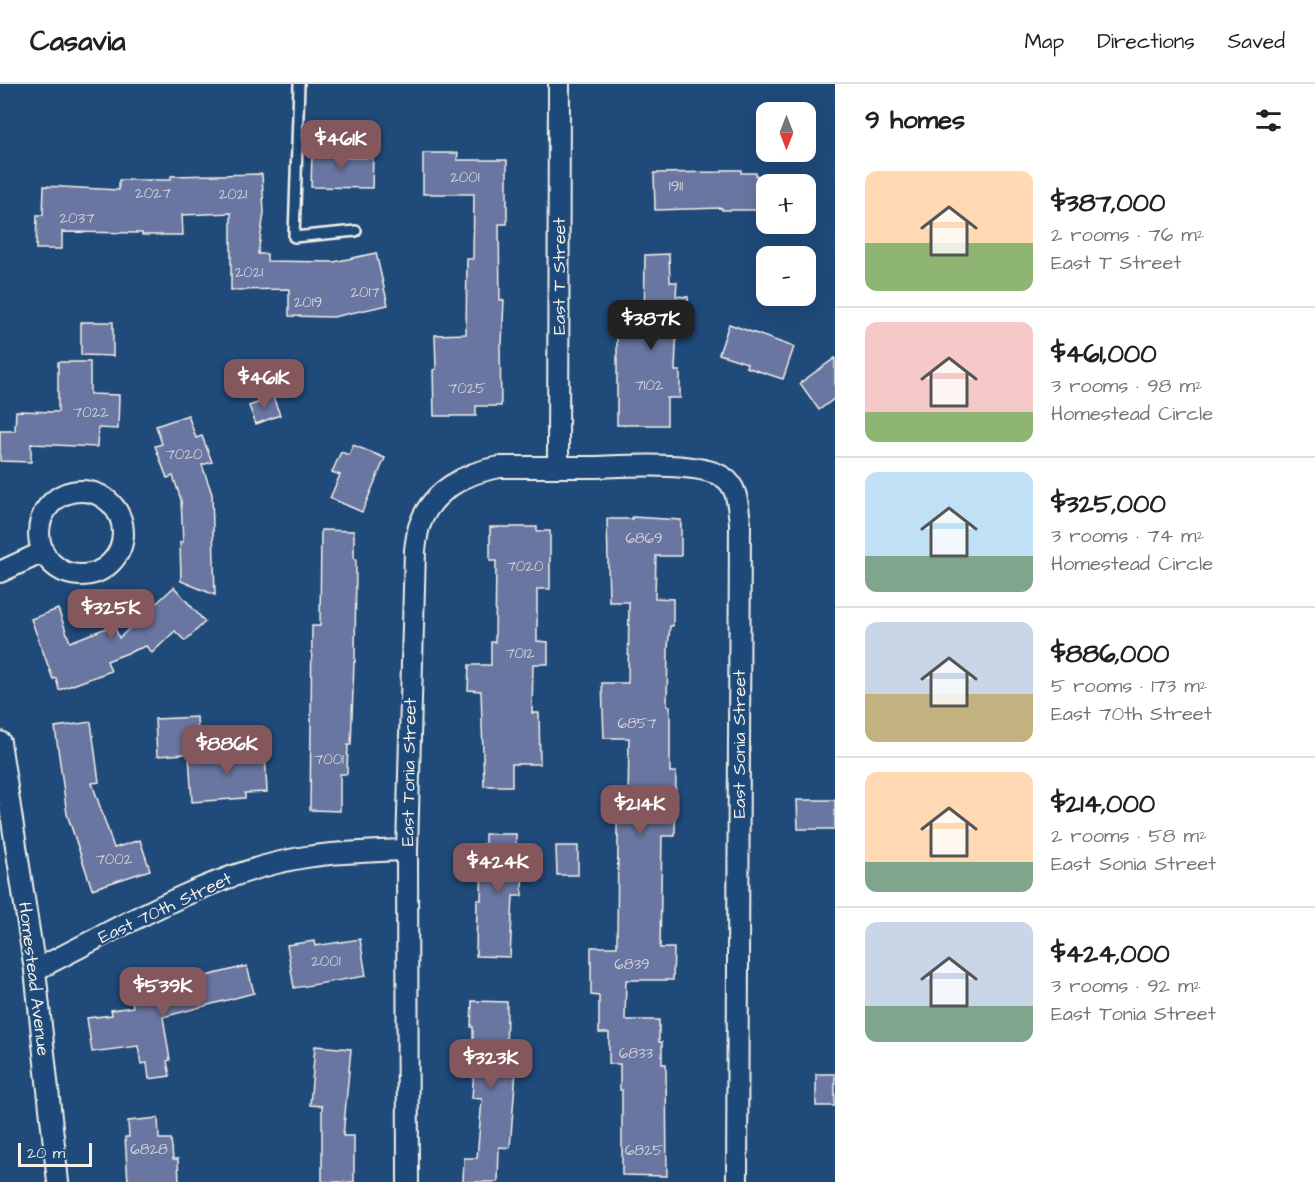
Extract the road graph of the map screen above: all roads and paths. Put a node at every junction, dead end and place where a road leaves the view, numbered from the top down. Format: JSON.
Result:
{"nodes":[{"id":1,"x":299,"y":84,"type":"edge"},
{"id":2,"x":560,"y":84,"type":"edge"},
{"id":3,"x":356,"y":231,"type":"dead end"},
{"id":4,"x":558,"y":467,"type":"junction"},
{"id":5,"x":43,"y":552,"type":"junction"},
{"id":6,"x":0,"y":572,"type":"edge"},
{"id":7,"x":0,"y":742,"type":"edge"},
{"id":8,"x":407,"y":850,"type":"junction"},
{"id":9,"x":35,"y":970,"type":"junction"},
{"id":10,"x":58,"y":1182,"type":"edge"},
{"id":11,"x":408,"y":1182,"type":"edge"},
{"id":12,"x":737,"y":1182,"type":"edge"}],
"edges":[{"from":1,"to":3,"type":"lane"},
{"from":2,"to":4,"type":"street","name":"East T Street"},
{"from":4,"to":8,"type":"street","name":"East Tonia Street"},
{"from":4,"to":12,"type":"street","name":"East Sonia Street"},
{"from":5,"to":5,"type":"street"},
{"from":5,"to":6,"type":"street"},
{"from":7,"to":9,"type":"street","name":"Homestead Avenue"},
{"from":8,"to":9,"type":"street","name":"East 70th Street"},
{"from":8,"to":11,"type":"street","name":"East Tonia Street"},
{"from":9,"to":10,"type":"street","name":"Homestead Avenue"}]}
